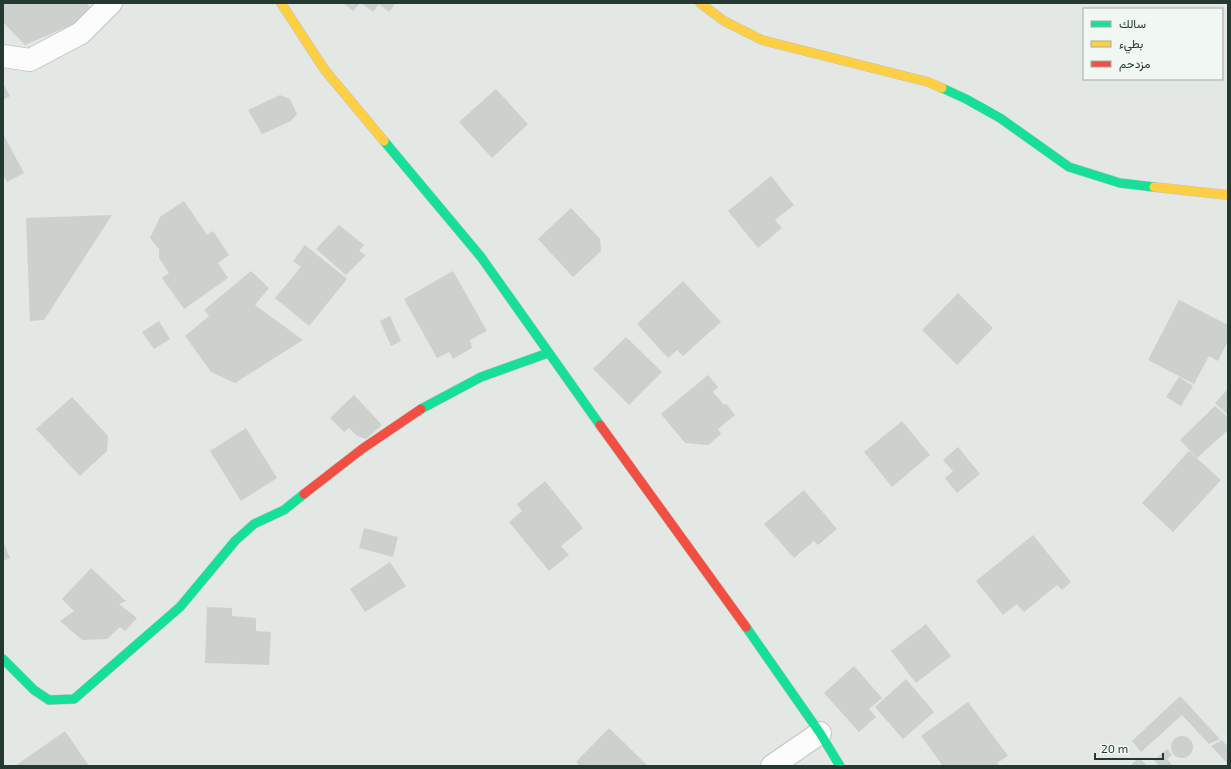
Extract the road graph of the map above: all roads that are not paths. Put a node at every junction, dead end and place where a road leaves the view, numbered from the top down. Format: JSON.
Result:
{"nodes":[{"id":1,"x":111,"y":3,"type":"edge"},
{"id":2,"x":281,"y":3,"type":"edge"},
{"id":3,"x":700,"y":3,"type":"edge"},
{"id":4,"x":3,"y":56,"type":"edge"},
{"id":5,"x":1228,"y":195,"type":"edge"},
{"id":6,"x":548,"y":353,"type":"junction"},
{"id":7,"x":3,"y":659,"type":"edge"},
{"id":8,"x":820,"y":733,"type":"junction"},
{"id":9,"x":772,"y":766,"type":"edge"},
{"id":10,"x":840,"y":766,"type":"edge"}],
"edges":[{"from":1,"to":4,"type":"street"},
{"from":2,"to":6,"type":"street"},
{"from":3,"to":5,"type":"street"},
{"from":6,"to":7,"type":"street"},
{"from":6,"to":8,"type":"street"},
{"from":8,"to":9,"type":"street"},
{"from":8,"to":10,"type":"street"}]}
